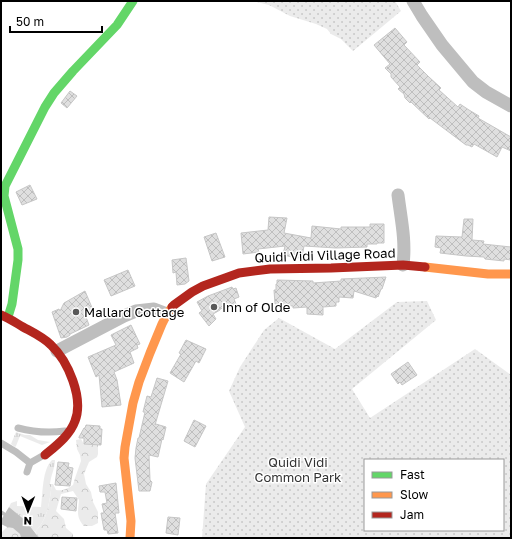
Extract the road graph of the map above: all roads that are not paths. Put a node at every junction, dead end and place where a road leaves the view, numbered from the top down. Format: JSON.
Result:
{"nodes":[{"id":1,"x":133,"y":1,"type":"edge"},
{"id":2,"x":413,"y":1,"type":"edge"},
{"id":3,"x":511,"y":106,"type":"edge"},
{"id":4,"x":398,"y":195,"type":"dead end"},
{"id":5,"x":403,"y":265,"type":"junction"},
{"id":6,"x":511,"y":274,"type":"edge"},
{"id":7,"x":167,"y":314,"type":"junction"},
{"id":8,"x":4,"y":316,"type":"edge"},
{"id":9,"x":57,"y":351,"type":"junction"},
{"id":10,"x":18,"y":428,"type":"dead end"},
{"id":11,"x":71,"y":430,"type":"junction"},
{"id":12,"x":1,"y":443,"type":"edge"},
{"id":13,"x":45,"y":455,"type":"joint"},
{"id":14,"x":30,"y":463,"type":"junction"},
{"id":15,"x":28,"y":472,"type":"dead end"},
{"id":16,"x":130,"y":538,"type":"edge"}],
"edges":[{"from":1,"to":8,"type":"street"},
{"from":2,"to":3,"type":"street"},
{"from":4,"to":5,"type":"street"},
{"from":5,"to":6,"type":"street","name":"Quidi Vidi Village Road"},
{"from":5,"to":7,"type":"street","name":"Quidi Vidi Village Road"},
{"from":7,"to":9,"type":"street"},
{"from":7,"to":16,"type":"street","name":"Quidi Vidi Village Road"},
{"from":8,"to":9,"type":"street"},
{"from":9,"to":11,"type":"street"},
{"from":10,"to":11,"type":"lane"},
{"from":11,"to":13,"type":"street"},
{"from":12,"to":14,"type":"lane"},
{"from":13,"to":14,"type":"lane"},
{"from":14,"to":15,"type":"lane"}]}
